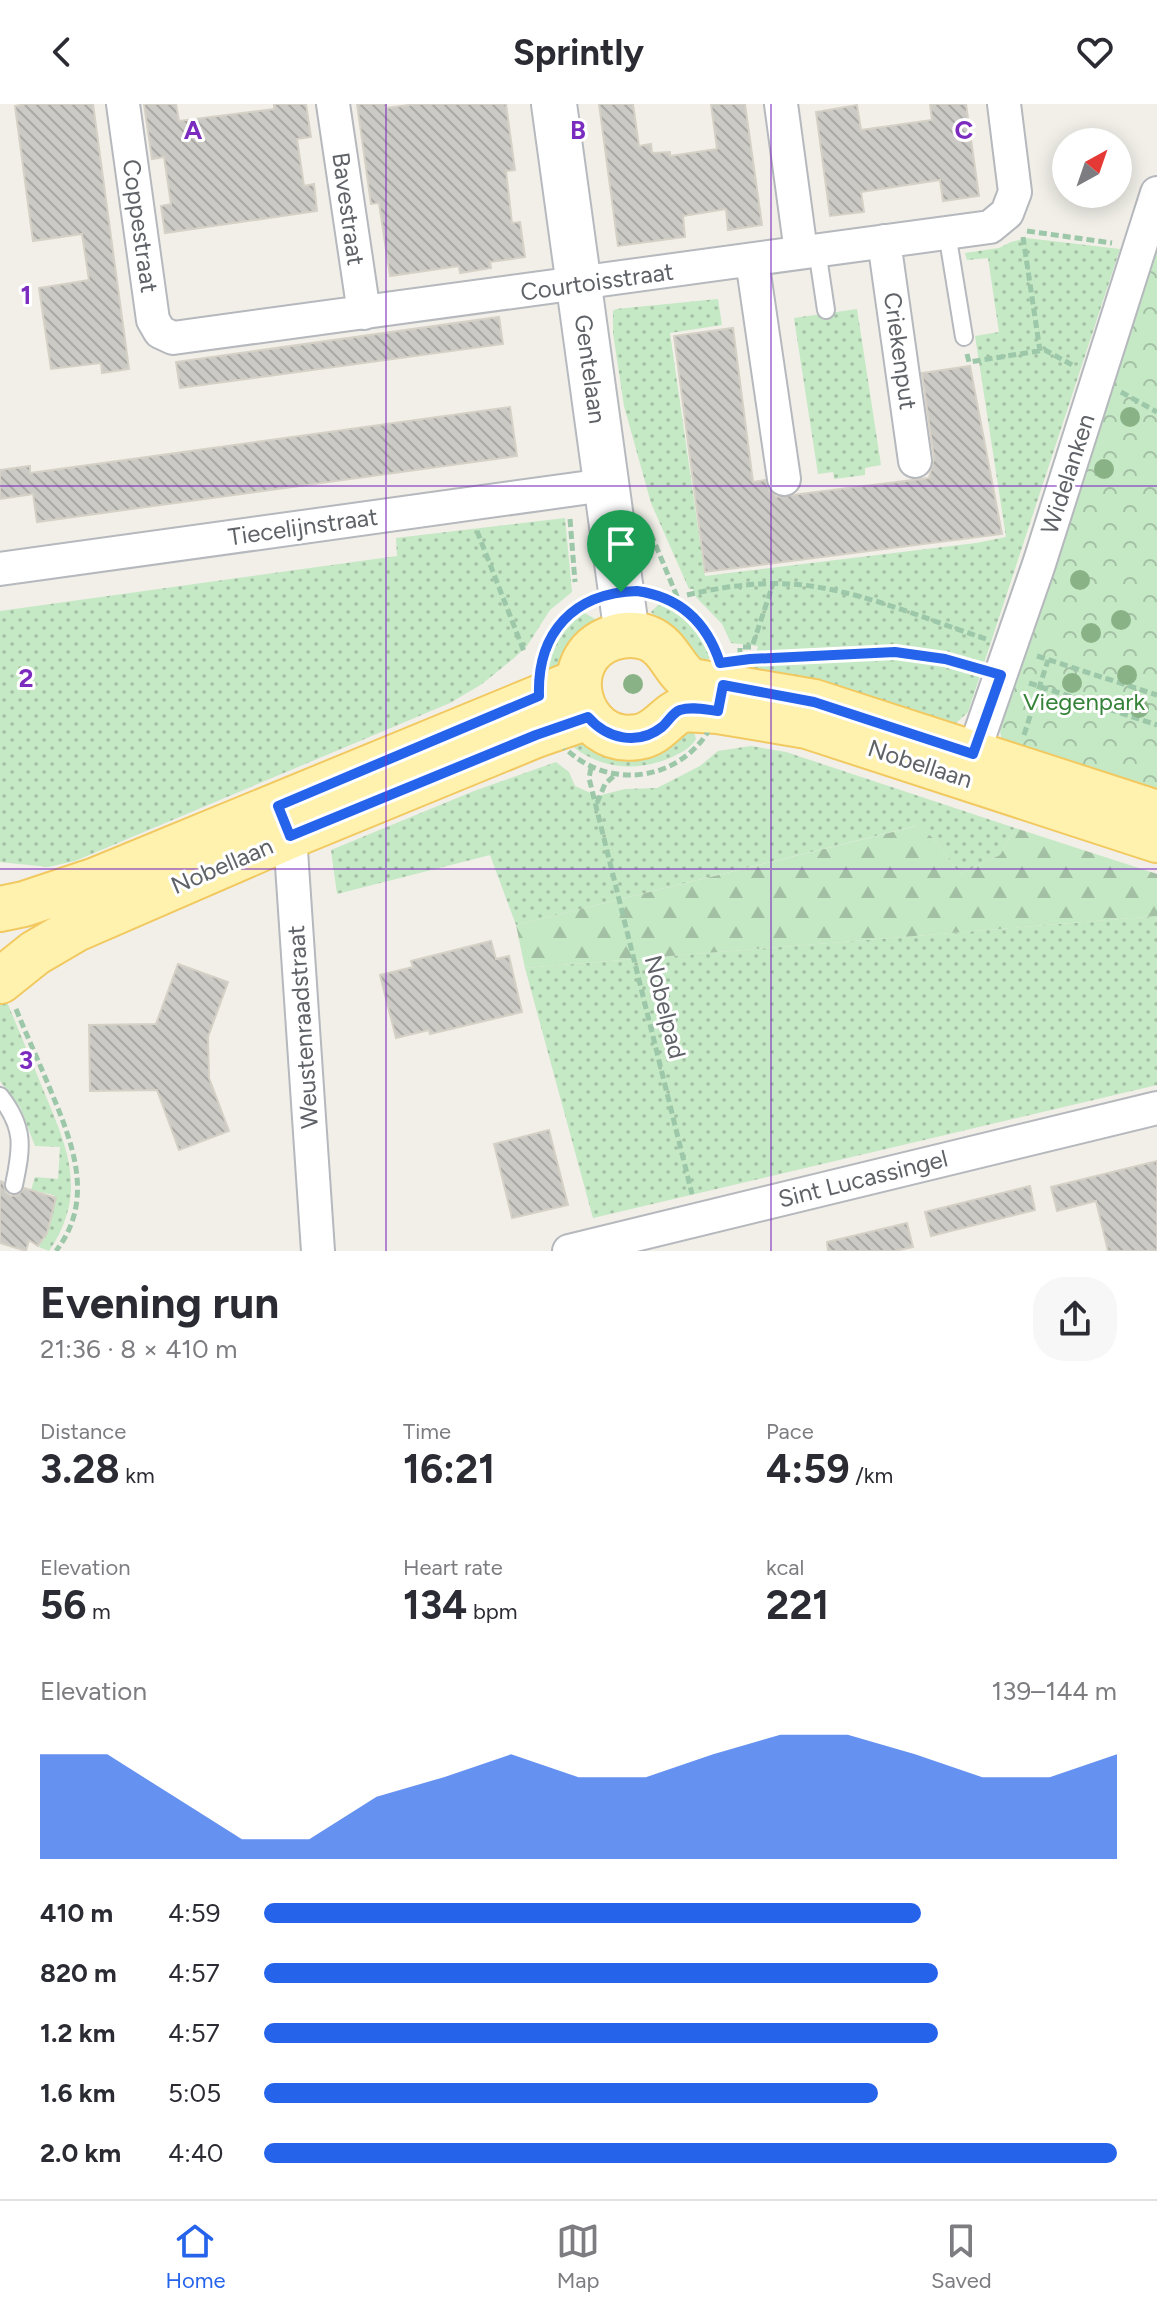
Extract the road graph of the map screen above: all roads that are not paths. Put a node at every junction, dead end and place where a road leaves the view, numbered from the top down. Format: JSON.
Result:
{"nodes":[{"id":1,"x":123,"y":104,"type":"edge"},
{"id":2,"x":333,"y":104,"type":"edge"},
{"id":3,"x":554,"y":104,"type":"edge"},
{"id":4,"x":781,"y":104,"type":"edge"},
{"id":5,"x":1004,"y":104,"type":"edge"},
{"id":6,"x":1157,"y":193,"type":"edge"},
{"id":7,"x":947,"y":233,"type":"junction"},
{"id":8,"x":884,"y":241,"type":"junction"},
{"id":9,"x":809,"y":251,"type":"junction"},
{"id":10,"x":752,"y":260,"type":"junction"},
{"id":11,"x":578,"y":285,"type":"junction"},
{"id":12,"x":826,"y":310,"type":"dead end"},
{"id":13,"x":364,"y":313,"type":"junction"},
{"id":14,"x":964,"y":337,"type":"road end"},
{"id":15,"x":173,"y":338,"type":"joint"},
{"id":16,"x":915,"y":461,"type":"dead end"},
{"id":17,"x":784,"y":479,"type":"dead end"},
{"id":18,"x":587,"y":488,"type":"junction"},
{"id":19,"x":0,"y":569,"type":"edge"},
{"id":20,"x":627,"y":635,"type":"junction"},
{"id":21,"x":716,"y":681,"type":"junction"},
{"id":22,"x":564,"y":706,"type":"junction"},
{"id":23,"x":973,"y":754,"type":"junction"},
{"id":24,"x":1157,"y":813,"type":"edge"},
{"id":25,"x":284,"y":821,"type":"junction"},
{"id":26,"x":1157,"y":840,"type":"edge"},
{"id":27,"x":0,"y":909,"type":"edge"},
{"id":28,"x":1,"y":980,"type":"edge"},
{"id":29,"x":0,"y":1096,"type":"edge"},
{"id":30,"x":1157,"y":1108,"type":"edge"},
{"id":31,"x":14,"y":1185,"type":"dead end"},
{"id":32,"x":318,"y":1251,"type":"edge"},
{"id":33,"x":569,"y":1251,"type":"edge"}],
"edges":[{"from":1,"to":15,"type":"street","name":"Coppestraat"},
{"from":2,"to":13,"type":"street","name":"Bavestraat"},
{"from":3,"to":11,"type":"street","name":"Gentelaan"},
{"from":4,"to":9,"type":"street"},
{"from":5,"to":7,"type":"street","name":"Courtoisstraat"},
{"from":6,"to":23,"type":"street","name":"Widelanken"},
{"from":7,"to":8,"type":"street","name":"Courtoisstraat"},
{"from":7,"to":14,"type":"lane"},
{"from":8,"to":9,"type":"street","name":"Courtoisstraat"},
{"from":8,"to":16,"type":"street","name":"Criekenput"},
{"from":9,"to":10,"type":"street","name":"Courtoisstraat"},
{"from":9,"to":12,"type":"lane"},
{"from":10,"to":11,"type":"street","name":"Courtoisstraat"},
{"from":10,"to":17,"type":"street"},
{"from":11,"to":13,"type":"street","name":"Courtoisstraat"},
{"from":11,"to":18,"type":"street","name":"Gentelaan"},
{"from":13,"to":15,"type":"street","name":"Courtoisstraat"},
{"from":18,"to":19,"type":"street","name":"Tiecelijnstraat"},
{"from":18,"to":20,"type":"street","name":"Gentelaan"},
{"from":20,"to":21,"type":"main road"},
{"from":20,"to":22,"type":"main road"},
{"from":21,"to":22,"type":"main road"},
{"from":21,"to":23,"type":"main road","name":"Nobellaan"},
{"from":21,"to":26,"type":"main road","name":"Nobellaan"},
{"from":22,"to":25,"type":"main road","name":"Nobellaan"},
{"from":23,"to":24,"type":"main road","name":"Nobellaan"},
{"from":25,"to":27,"type":"main road","name":"Nobellaan"},
{"from":25,"to":28,"type":"main road","name":"Nobellaan"},
{"from":25,"to":32,"type":"street","name":"Weustenraadstraat"},
{"from":29,"to":31,"type":"lane"},
{"from":30,"to":33,"type":"street","name":"Sint Lucassingel"}]}
